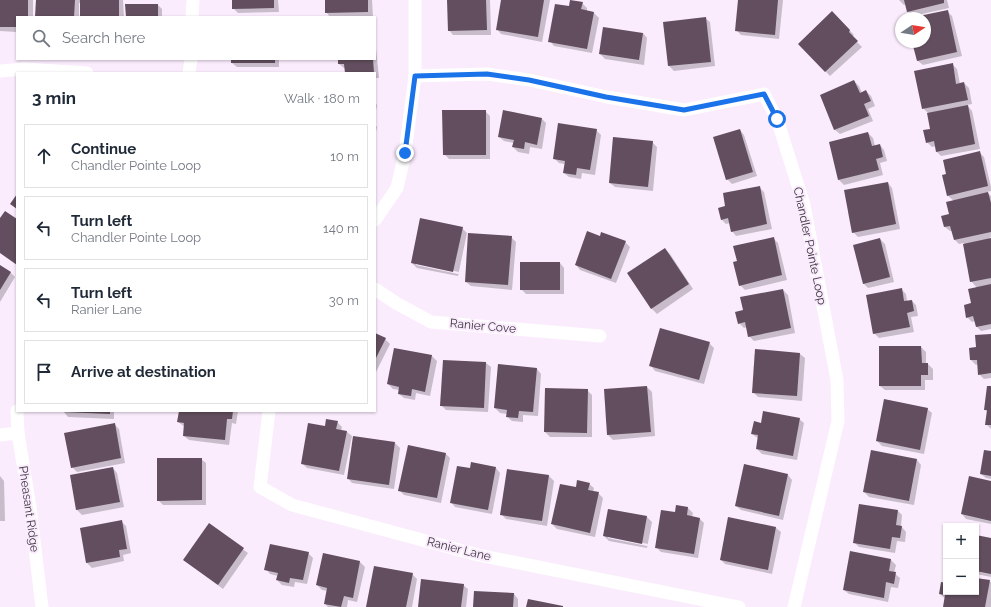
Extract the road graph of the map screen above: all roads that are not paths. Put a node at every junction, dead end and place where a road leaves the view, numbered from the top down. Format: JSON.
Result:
{"nodes":[{"id":1,"x":193,"y":0,"type":"edge"},
{"id":2,"x":415,"y":0,"type":"edge"},
{"id":3,"x":192,"y":16,"type":"edge"},
{"id":4,"x":191,"y":60,"type":"edge"},
{"id":5,"x":0,"y":71,"type":"edge"},
{"id":6,"x":66,"y":72,"type":"edge"},
{"id":7,"x":189,"y":72,"type":"edge"},
{"id":8,"x":415,"y":76,"type":"junction"},
{"id":9,"x":376,"y":219,"type":"edge"},
{"id":10,"x":376,"y":290,"type":"edge"},
{"id":11,"x":600,"y":336,"type":"dead end"},
{"id":12,"x":17,"y":412,"type":"edge"},
{"id":13,"x":269,"y":412,"type":"edge"},
{"id":14,"x":18,"y":432,"type":"junction"},
{"id":15,"x":0,"y":435,"type":"edge"},
{"id":16,"x":42,"y":607,"type":"edge"},
{"id":17,"x":739,"y":607,"type":"edge"},
{"id":18,"x":794,"y":607,"type":"edge"}],
"edges":[{"from":1,"to":3,"type":"street"},
{"from":2,"to":8,"type":"street"},
{"from":4,"to":7,"type":"street"},
{"from":5,"to":6,"type":"street"},
{"from":8,"to":9,"type":"street"},
{"from":8,"to":18,"type":"street","name":"Chandler Pointe Loop"},
{"from":10,"to":11,"type":"street","name":"Ranier Cove"},
{"from":12,"to":14,"type":"street","name":"Pheasant Ridge"},
{"from":13,"to":17,"type":"street","name":"Ranier Lane"},
{"from":14,"to":15,"type":"street"},
{"from":14,"to":16,"type":"street","name":"Pheasant Ridge"}]}
